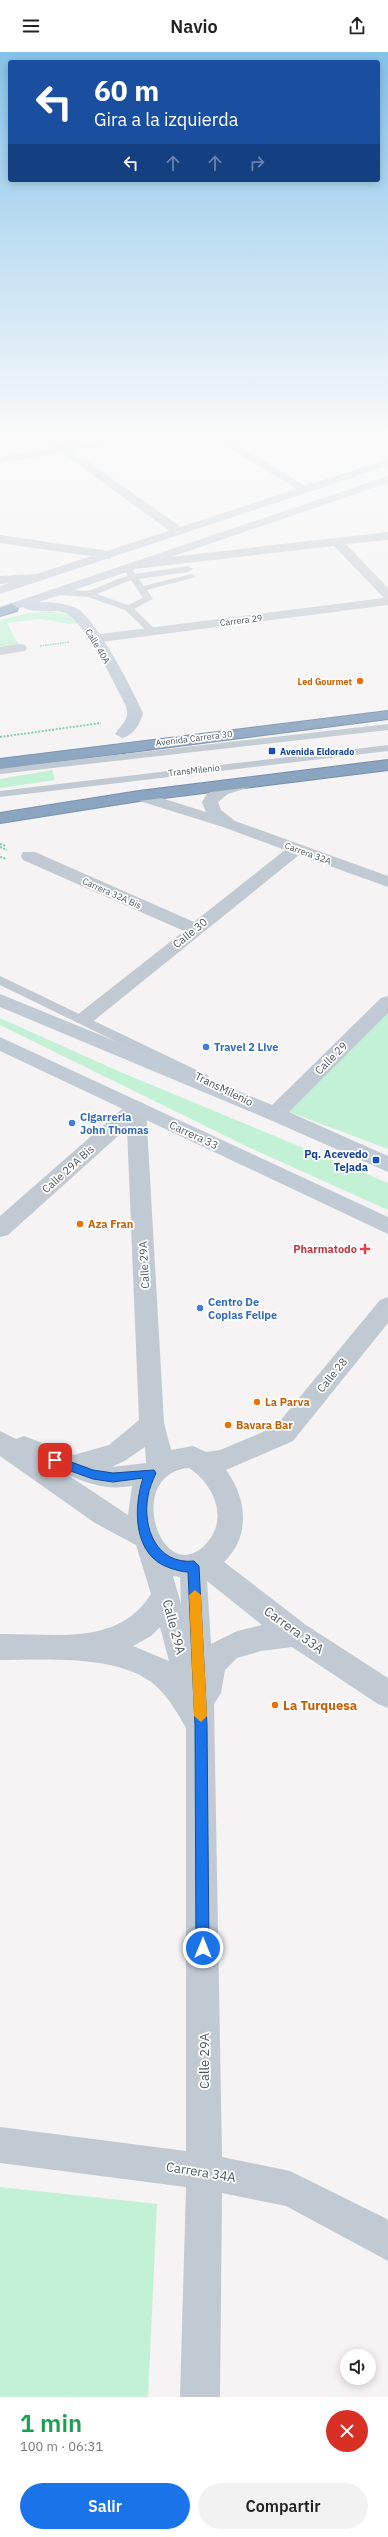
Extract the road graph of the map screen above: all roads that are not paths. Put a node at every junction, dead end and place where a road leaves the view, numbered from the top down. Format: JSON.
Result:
{"nodes":[{"id":1,"x":30,"y":543,"type":"edge"},
{"id":2,"x":142,"y":543,"type":"edge"},
{"id":3,"x":207,"y":543,"type":"edge"},
{"id":4,"x":328,"y":543,"type":"edge"},
{"id":5,"x":339,"y":543,"type":"edge"},
{"id":6,"x":109,"y":555,"type":"junction"},
{"id":7,"x":186,"y":564,"type":"junction"},
{"id":8,"x":132,"y":570,"type":"junction"},
{"id":9,"x":36,"y":578,"type":"junction"},
{"id":10,"x":0,"y":580,"type":"edge"},
{"id":11,"x":141,"y":589,"type":"junction"},
{"id":12,"x":0,"y":590,"type":"edge"},
{"id":13,"x":59,"y":592,"type":"junction"},
{"id":14,"x":89,"y":594,"type":"junction"},
{"id":15,"x":388,"y":595,"type":"edge"},
{"id":16,"x":388,"y":601,"type":"edge"},
{"id":17,"x":128,"y":608,"type":"junction"},
{"id":18,"x":4,"y":610,"type":"edge"},
{"id":19,"x":152,"y":631,"type":"junction"},
{"id":20,"x":93,"y":638,"type":"junction"},
{"id":21,"x":20,"y":648,"type":"road end"},
{"id":22,"x":0,"y":651,"type":"edge"},
{"id":23,"x":388,"y":702,"type":"edge"},
{"id":24,"x":309,"y":710,"type":"dead end"},
{"id":25,"x":388,"y":715,"type":"edge"},
{"id":26,"x":176,"y":727,"type":"dead end"},
{"id":27,"x":388,"y":727,"type":"edge"},
{"id":28,"x":122,"y":734,"type":"junction"},
{"id":29,"x":388,"y":748,"type":"edge"},
{"id":30,"x":0,"y":750,"type":"edge"},
{"id":31,"x":54,"y":755,"type":"junction"},
{"id":32,"x":0,"y":759,"type":"edge"},
{"id":33,"x":0,"y":764,"type":"edge"},
{"id":34,"x":388,"y":765,"type":"edge"},
{"id":35,"x":0,"y":771,"type":"edge"},
{"id":36,"x":251,"y":782,"type":"junction"},
{"id":37,"x":0,"y":794,"type":"edge"},
{"id":38,"x":139,"y":796,"type":"junction"},
{"id":39,"x":0,"y":806,"type":"edge"},
{"id":40,"x":0,"y":818,"type":"edge"},
{"id":41,"x":229,"y":824,"type":"junction"},
{"id":42,"x":297,"y":849,"type":"junction"},
{"id":43,"x":29,"y":856,"type":"dead end"},
{"id":44,"x":388,"y":882,"type":"edge"},
{"id":45,"x":195,"y":929,"type":"junction"},
{"id":46,"x":0,"y":980,"type":"edge"},
{"id":47,"x":0,"y":1000,"type":"edge"},
{"id":48,"x":388,"y":1002,"type":"edge"},
{"id":49,"x":84,"y":1019,"type":"junction"},
{"id":50,"x":0,"y":1043,"type":"edge"},
{"id":51,"x":136,"y":1108,"type":"junction"},
{"id":52,"x":275,"y":1114,"type":"junction"},
{"id":53,"x":388,"y":1166,"type":"edge"},
{"id":54,"x":388,"y":1226,"type":"edge"},
{"id":55,"x":0,"y":1229,"type":"edge"},
{"id":56,"x":388,"y":1306,"type":"edge"},
{"id":57,"x":152,"y":1423,"type":"junction"},
{"id":58,"x":0,"y":1436,"type":"edge"},
{"id":59,"x":0,"y":1442,"type":"edge"},
{"id":60,"x":206,"y":1463,"type":"junction"},
{"id":61,"x":68,"y":1466,"type":"junction"},
{"id":62,"x":156,"y":1468,"type":"junction"},
{"id":63,"x":149,"y":1544,"type":"junction"},
{"id":64,"x":198,"y":1564,"type":"junction"},
{"id":65,"x":165,"y":1596,"type":"junction"},
{"id":66,"x":296,"y":1634,"type":"junction"},
{"id":67,"x":0,"y":1647,"type":"edge"},
{"id":68,"x":86,"y":1648,"type":"junction"},
{"id":69,"x":388,"y":1694,"type":"edge"},
{"id":70,"x":201,"y":1725,"type":"junction"},
{"id":71,"x":0,"y":2145,"type":"edge"},
{"id":72,"x":204,"y":2171,"type":"junction"},
{"id":73,"x":388,"y":2243,"type":"edge"},
{"id":74,"x":200,"y":2397,"type":"edge"}],
"edges":[{"from":1,"to":6,"type":"street"},
{"from":2,"to":6,"type":"main road"},
{"from":3,"to":8,"type":"main road"},
{"from":4,"to":7,"type":"street"},
{"from":5,"to":15,"type":"street"},
{"from":6,"to":9,"type":"main road"},
{"from":7,"to":8,"type":"street"},
{"from":7,"to":11,"type":"lane"},
{"from":8,"to":11,"type":"lane"},
{"from":8,"to":13,"type":"main road"},
{"from":8,"to":14,"type":"lane"},
{"from":9,"to":10,"type":"street"},
{"from":9,"to":12,"type":"main road"},
{"from":11,"to":17,"type":"lane"},
{"from":13,"to":14,"type":"lane"},
{"from":13,"to":18,"type":"main road"},
{"from":14,"to":17,"type":"lane"},
{"from":16,"to":19,"type":"street","name":"Carrera 29"},
{"from":17,"to":19,"type":"lane"},
{"from":18,"to":20,"type":"main road","name":"Calle 40A"},
{"from":19,"to":20,"type":"street","name":"Carrera 29"},
{"from":20,"to":28,"type":"main road","name":"Calle 40A"},
{"from":21,"to":22,"type":"street"},
{"from":23,"to":24,"type":"highway"},
{"from":25,"to":31,"type":"highway","name":"Avenida Carrera 30"},
{"from":26,"to":28,"type":"highway","name":"Avenida Carrera 30"},
{"from":27,"to":35,"type":"lane","name":"TransMilenio"},
{"from":28,"to":30,"type":"highway","name":"Avenida Carrera 30"},
{"from":29,"to":37,"type":"lane","name":"TransMilenio"},
{"from":31,"to":32,"type":"highway"},
{"from":31,"to":33,"type":"highway","name":"Avenida Carrera 30"},
{"from":34,"to":36,"type":"highway"},
{"from":36,"to":38,"type":"highway"},
{"from":36,"to":41,"type":"street","name":"Carrera 32A"},
{"from":38,"to":39,"type":"highway"},
{"from":38,"to":40,"type":"highway"},
{"from":38,"to":41,"type":"street","name":"Carrera 32A"},
{"from":41,"to":42,"type":"street","name":"Carrera 32A"},
{"from":42,"to":44,"type":"street","name":"Carrera 32A"},
{"from":42,"to":45,"type":"street","name":"Calle 30"},
{"from":43,"to":45,"type":"street","name":"Carrera 32A Bis"},
{"from":45,"to":49,"type":"street","name":"Calle 30"},
{"from":46,"to":49,"type":"lane","name":"TransMilenio"},
{"from":47,"to":52,"type":"main road"},
{"from":48,"to":52,"type":"street","name":"Calle 29"},
{"from":49,"to":52,"type":"lane","name":"TransMilenio"},
{"from":50,"to":51,"type":"main road","name":"Carrera 33"},
{"from":51,"to":54,"type":"main road","name":"Carrera 33"},
{"from":51,"to":55,"type":"street","name":"Calle 29A Bis"},
{"from":51,"to":57,"type":"street","name":"Calle 29A"},
{"from":52,"to":53,"type":"main road"},
{"from":56,"to":60,"type":"street","name":"Calle 28"},
{"from":57,"to":61,"type":"street"},
{"from":57,"to":62,"type":"street","name":"Calle 29A"},
{"from":58,"to":61,"type":"street"},
{"from":59,"to":63,"type":"street"},
{"from":60,"to":62,"type":"street"},
{"from":60,"to":64,"type":"street"},
{"from":61,"to":62,"type":"street"},
{"from":62,"to":63,"type":"street"},
{"from":63,"to":64,"type":"street"},
{"from":63,"to":65,"type":"street","name":"Calle 29A"},
{"from":64,"to":66,"type":"street","name":"Carrera 33A"},
{"from":64,"to":70,"type":"street","name":"Calle 29A"},
{"from":65,"to":68,"type":"street"},
{"from":65,"to":70,"type":"street","name":"Calle 29A"},
{"from":66,"to":69,"type":"street","name":"Carrera 33A"},
{"from":66,"to":70,"type":"street","name":"Calle 29A"},
{"from":67,"to":68,"type":"street"},
{"from":68,"to":70,"type":"street"},
{"from":70,"to":72,"type":"street","name":"Calle 29A"},
{"from":71,"to":72,"type":"street","name":"Carrera 34A"},
{"from":72,"to":73,"type":"street","name":"Carrera 34A"},
{"from":72,"to":74,"type":"street","name":"Calle 29A"}]}
